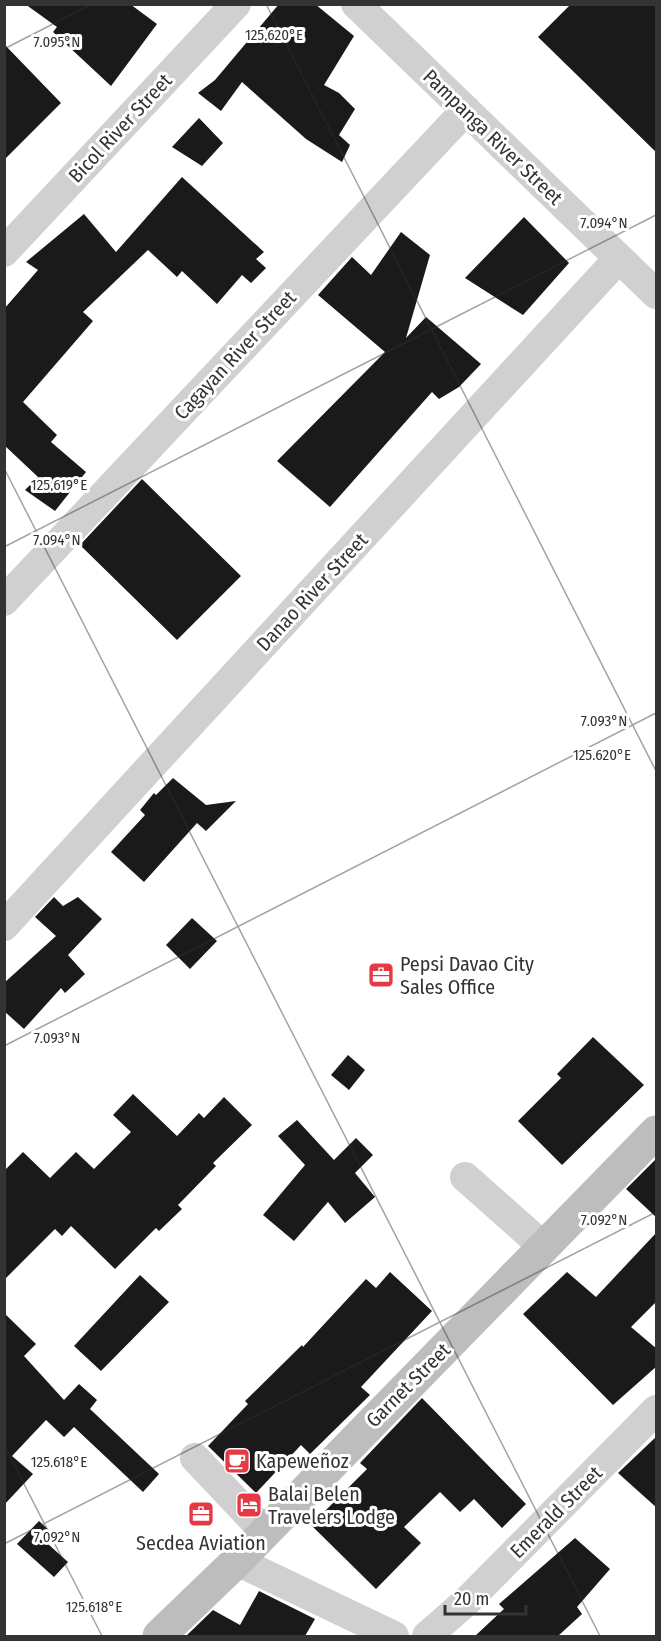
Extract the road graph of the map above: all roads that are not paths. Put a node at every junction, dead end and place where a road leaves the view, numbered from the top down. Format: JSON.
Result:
{"nodes":[{"id":1,"x":236,"y":4,"type":"edge"},
{"id":2,"x":356,"y":4,"type":"edge"},
{"id":3,"x":466,"y":110,"type":"junction"},
{"id":4,"x":4,"y":252,"type":"edge"},
{"id":5,"x":619,"y":258,"type":"junction"},
{"id":6,"x":657,"y":294,"type":"edge"},
{"id":7,"x":4,"y":601,"type":"edge"},
{"id":8,"x":4,"y":926,"type":"edge"},
{"id":9,"x":657,"y":1132,"type":"edge"},
{"id":10,"x":465,"y":1177,"type":"dead end"},
{"id":11,"x":544,"y":1247,"type":"junction"},
{"id":12,"x":657,"y":1410,"type":"edge"},
{"id":13,"x":195,"y":1458,"type":"dead end"},
{"id":14,"x":264,"y":1531,"type":"junction"},
{"id":15,"x":237,"y":1561,"type":"junction"},
{"id":16,"x":159,"y":1636,"type":"edge"},
{"id":17,"x":394,"y":1636,"type":"edge"},
{"id":18,"x":427,"y":1636,"type":"edge"}],
"edges":[{"from":1,"to":4,"type":"street","name":"Bicol River Street"},
{"from":2,"to":3,"type":"street","name":"Pampanga River Street"},
{"from":3,"to":5,"type":"street","name":"Pampanga River Street"},
{"from":3,"to":7,"type":"street","name":"Cagayan River Street"},
{"from":5,"to":6,"type":"street","name":"Pampanga River Street"},
{"from":5,"to":8,"type":"street","name":"Danao River Street"},
{"from":9,"to":11,"type":"street","name":"Garnet Street"},
{"from":10,"to":11,"type":"street"},
{"from":11,"to":14,"type":"street","name":"Garnet Street"},
{"from":12,"to":18,"type":"street","name":"Emerald Street"},
{"from":13,"to":14,"type":"street"},
{"from":14,"to":15,"type":"street","name":"Garnet Street"},
{"from":15,"to":16,"type":"street","name":"Garnet Street"},
{"from":15,"to":17,"type":"street"}]}
